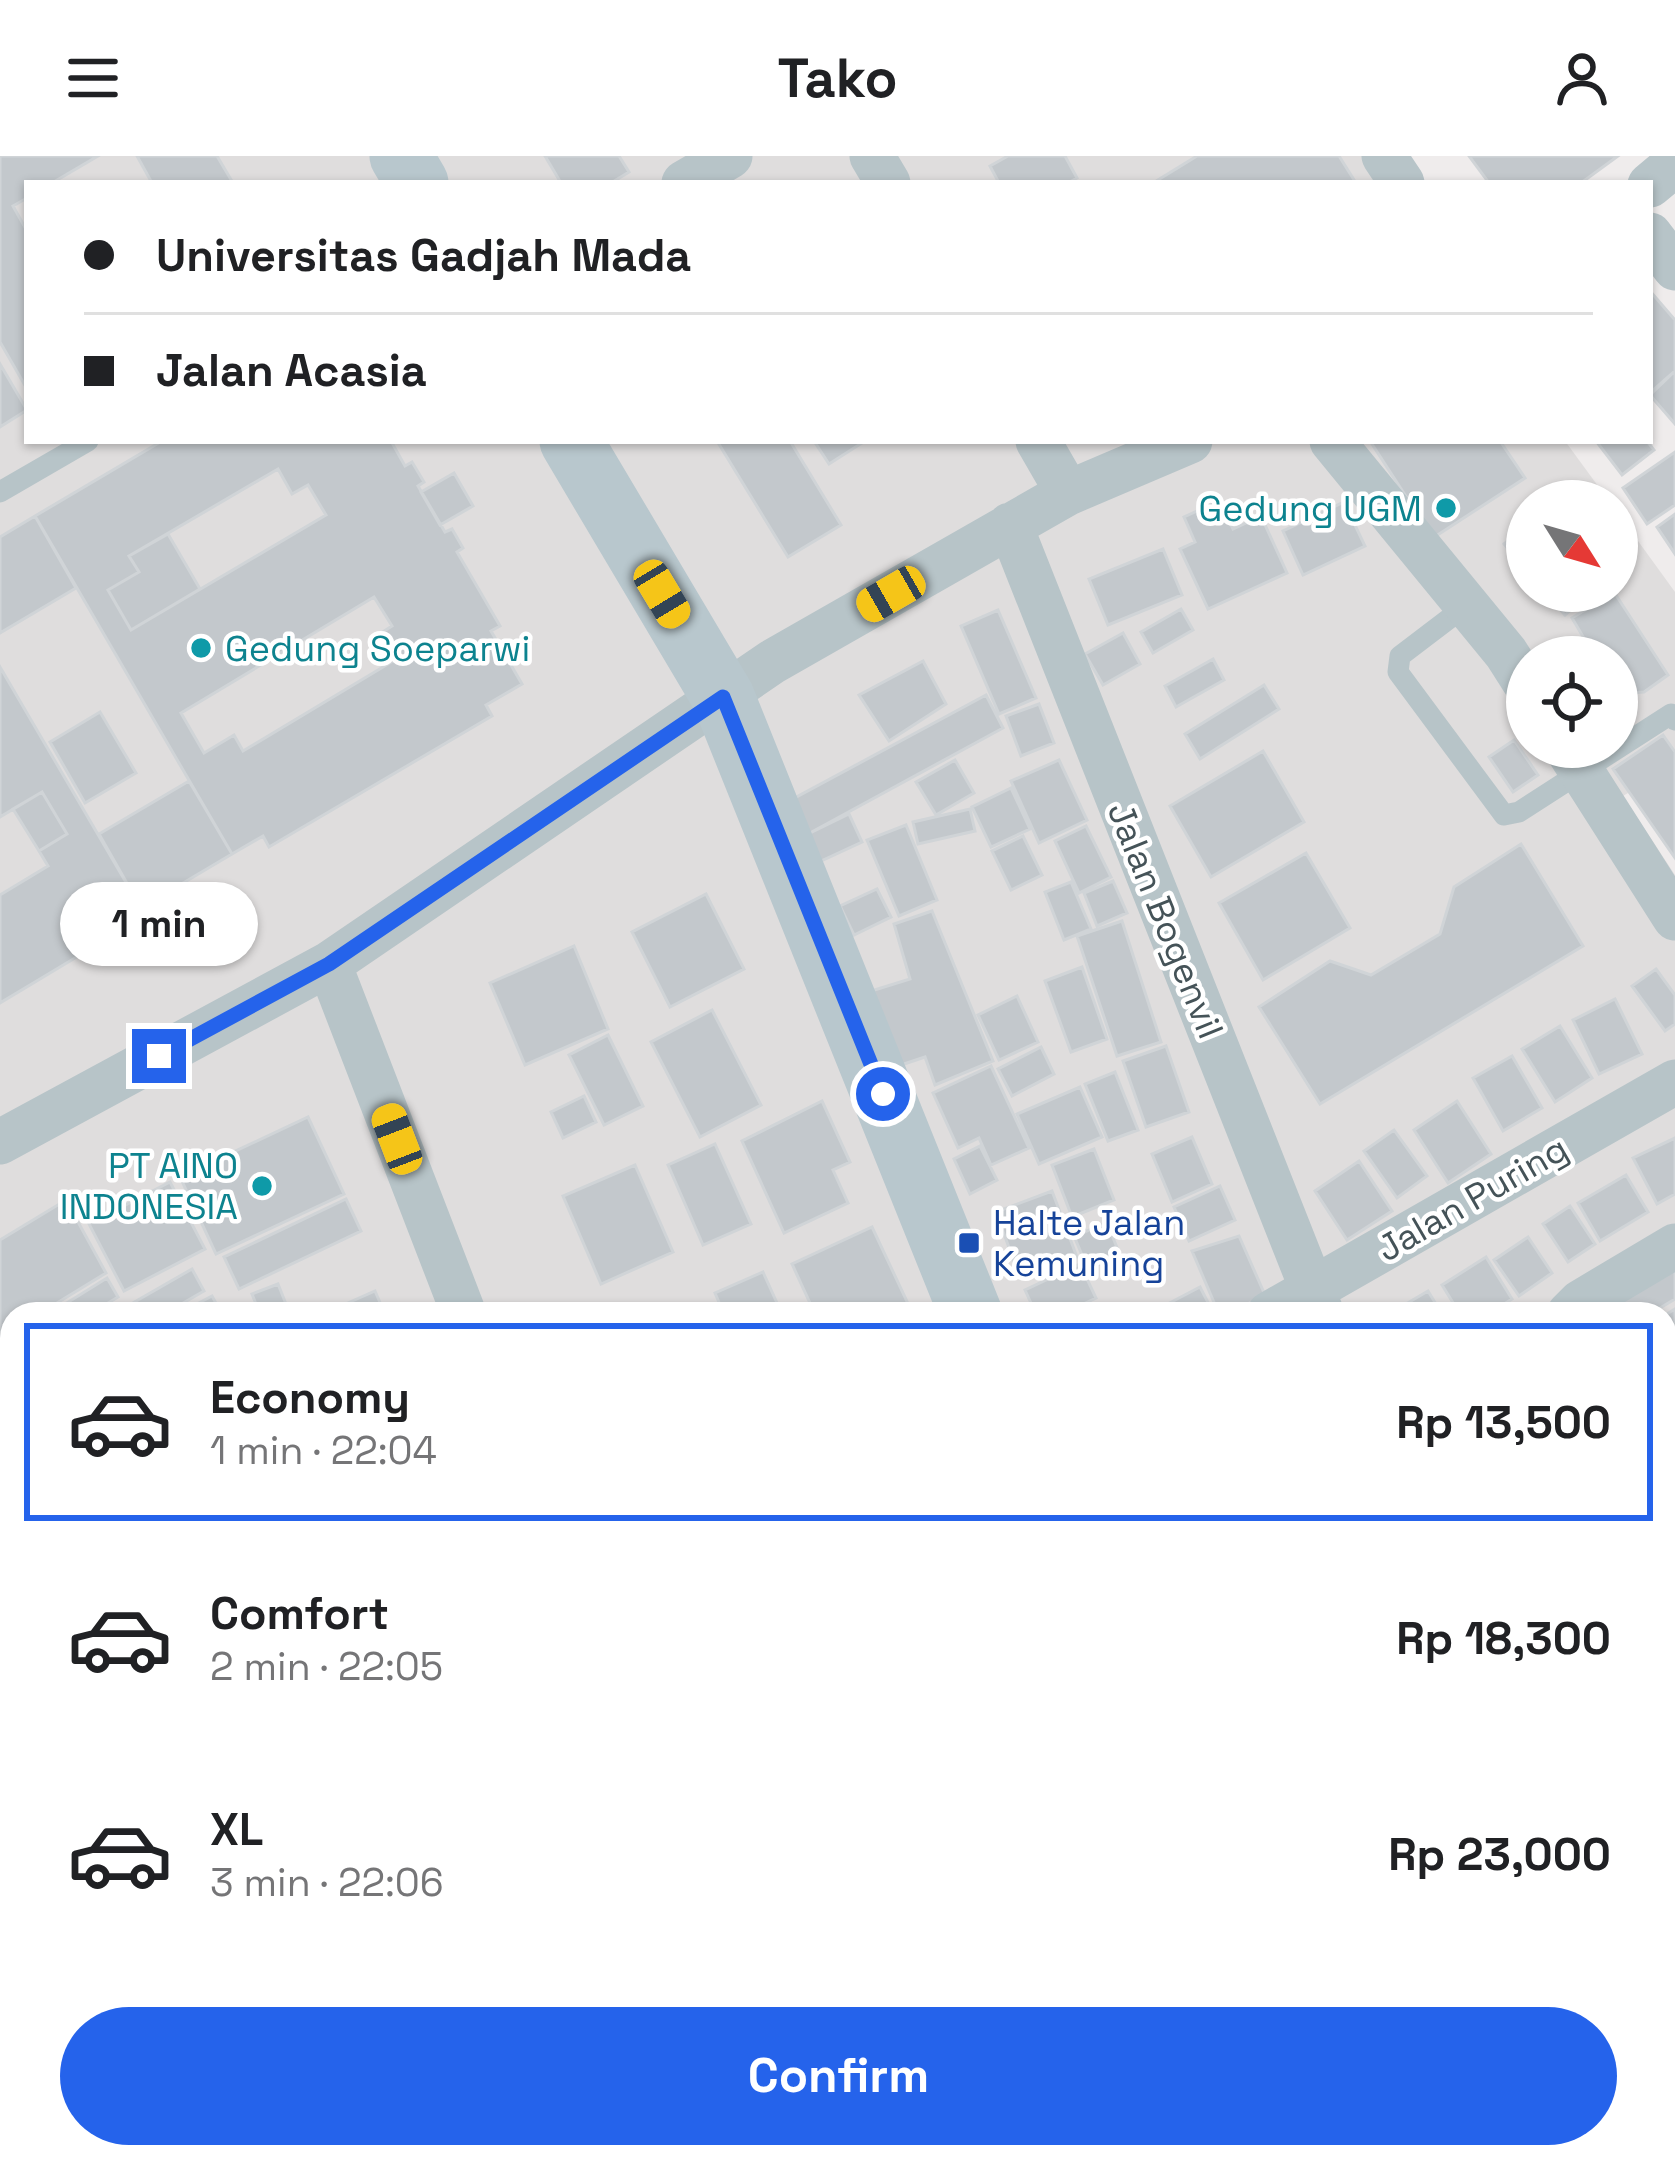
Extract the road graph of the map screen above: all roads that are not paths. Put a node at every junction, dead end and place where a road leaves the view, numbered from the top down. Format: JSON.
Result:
{"nodes":[{"id":1,"x":730,"y":156,"type":"edge"},
{"id":2,"x":689,"y":180,"type":"edge"},
{"id":3,"x":1653,"y":239,"type":"edge"},
{"id":4,"x":1675,"y":268,"type":"edge"},
{"id":5,"x":83,"y":444,"type":"edge"},
{"id":6,"x":573,"y":444,"type":"edge"},
{"id":7,"x":1040,"y":444,"type":"edge"},
{"id":8,"x":1183,"y":444,"type":"edge"},
{"id":9,"x":1334,"y":444,"type":"edge"},
{"id":10,"x":0,"y":492,"type":"edge"},
{"id":11,"x":1068,"y":493,"type":"junction"},
{"id":12,"x":1010,"y":525,"type":"junction"},
{"id":13,"x":1467,"y":605,"type":"junction"},
{"id":14,"x":1506,"y":658,"type":"edge"},
{"id":15,"x":723,"y":697,"type":"junction"},
{"id":16,"x":1675,"y":720,"type":"edge"},
{"id":17,"x":1638,"y":729,"type":"edge"},
{"id":18,"x":1564,"y":768,"type":"edge"},
{"id":19,"x":1579,"y":768,"type":"edge"},
{"id":20,"x":1675,"y":918,"type":"edge"},
{"id":21,"x":329,"y":964,"type":"junction"},
{"id":22,"x":1675,"y":1082,"type":"edge"},
{"id":23,"x":0,"y":1142,"type":"edge"},
{"id":24,"x":1675,"y":1246,"type":"edge"},
{"id":25,"x":459,"y":1302,"type":"edge"},
{"id":26,"x":966,"y":1302,"type":"edge"},
{"id":27,"x":1317,"y":1302,"type":"edge"},
{"id":28,"x":1591,"y":1302,"type":"edge"}],
"edges":[{"from":1,"to":2,"type":"street"},
{"from":3,"to":4,"type":"street"},
{"from":5,"to":10,"type":"lane"},
{"from":6,"to":15,"type":"street"},
{"from":7,"to":11,"type":"street"},
{"from":8,"to":11,"type":"street"},
{"from":9,"to":13,"type":"street"},
{"from":11,"to":12,"type":"street"},
{"from":12,"to":15,"type":"street"},
{"from":12,"to":27,"type":"street","name":"Jalan Bogenvil"},
{"from":13,"to":14,"type":"street"},
{"from":13,"to":18,"type":"lane"},
{"from":15,"to":21,"type":"street"},
{"from":15,"to":26,"type":"street"},
{"from":16,"to":17,"type":"lane"},
{"from":19,"to":20,"type":"street"},
{"from":21,"to":23,"type":"street"},
{"from":21,"to":25,"type":"street"},
{"from":22,"to":27,"type":"street","name":"Jalan Puring"},
{"from":24,"to":28,"type":"street"}]}
